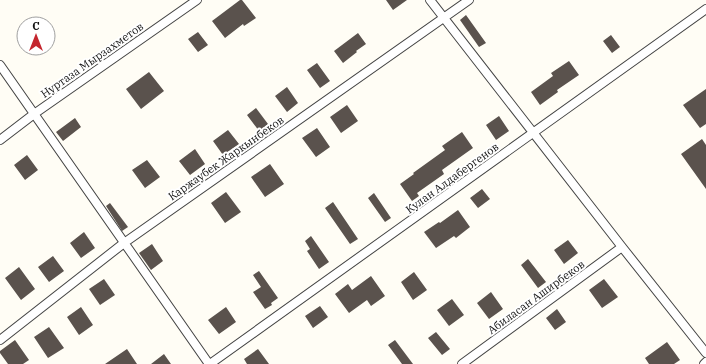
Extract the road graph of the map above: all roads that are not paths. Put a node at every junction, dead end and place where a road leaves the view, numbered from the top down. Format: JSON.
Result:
{"nodes":[{"id":1,"x":198,"y":0,"type":"edge"},
{"id":2,"x":430,"y":0,"type":"edge"},
{"id":3,"x":469,"y":0,"type":"edge"},
{"id":4,"x":706,"y":9,"type":"edge"},
{"id":5,"x":444,"y":18,"type":"junction"},
{"id":6,"x":0,"y":65,"type":"edge"},
{"id":7,"x":34,"y":114,"type":"junction"},
{"id":8,"x":534,"y":133,"type":"junction"},
{"id":9,"x":0,"y":140,"type":"edge"},
{"id":10,"x":124,"y":243,"type":"junction"},
{"id":11,"x":622,"y":247,"type":"junction"},
{"id":12,"x":0,"y":340,"type":"edge"},
{"id":13,"x":706,"y":353,"type":"edge"},
{"id":14,"x":210,"y":364,"type":"edge"},
{"id":15,"x":462,"y":364,"type":"edge"}],
"edges":[{"from":1,"to":7,"type":"street","name":"Нуртаза Мырзахметов"},
{"from":2,"to":5,"type":"street"},
{"from":3,"to":5,"type":"street","name":"Каржаубек Жаркынбеков"},
{"from":4,"to":8,"type":"street","name":"Кулан Алдабергенов"},
{"from":5,"to":8,"type":"street"},
{"from":5,"to":10,"type":"street","name":"Каржаубек Жаркынбеков"},
{"from":6,"to":7,"type":"street"},
{"from":7,"to":9,"type":"street","name":"Нуртаза Мырзахметов"},
{"from":7,"to":10,"type":"street"},
{"from":8,"to":11,"type":"street"},
{"from":8,"to":14,"type":"street","name":"Кулан Алдабергенов"},
{"from":10,"to":12,"type":"street","name":"Каржаубек Жаркынбеков"},
{"from":10,"to":14,"type":"street"},
{"from":11,"to":13,"type":"street"},
{"from":11,"to":15,"type":"street","name":"Абиласан Аширбеков"}]}
